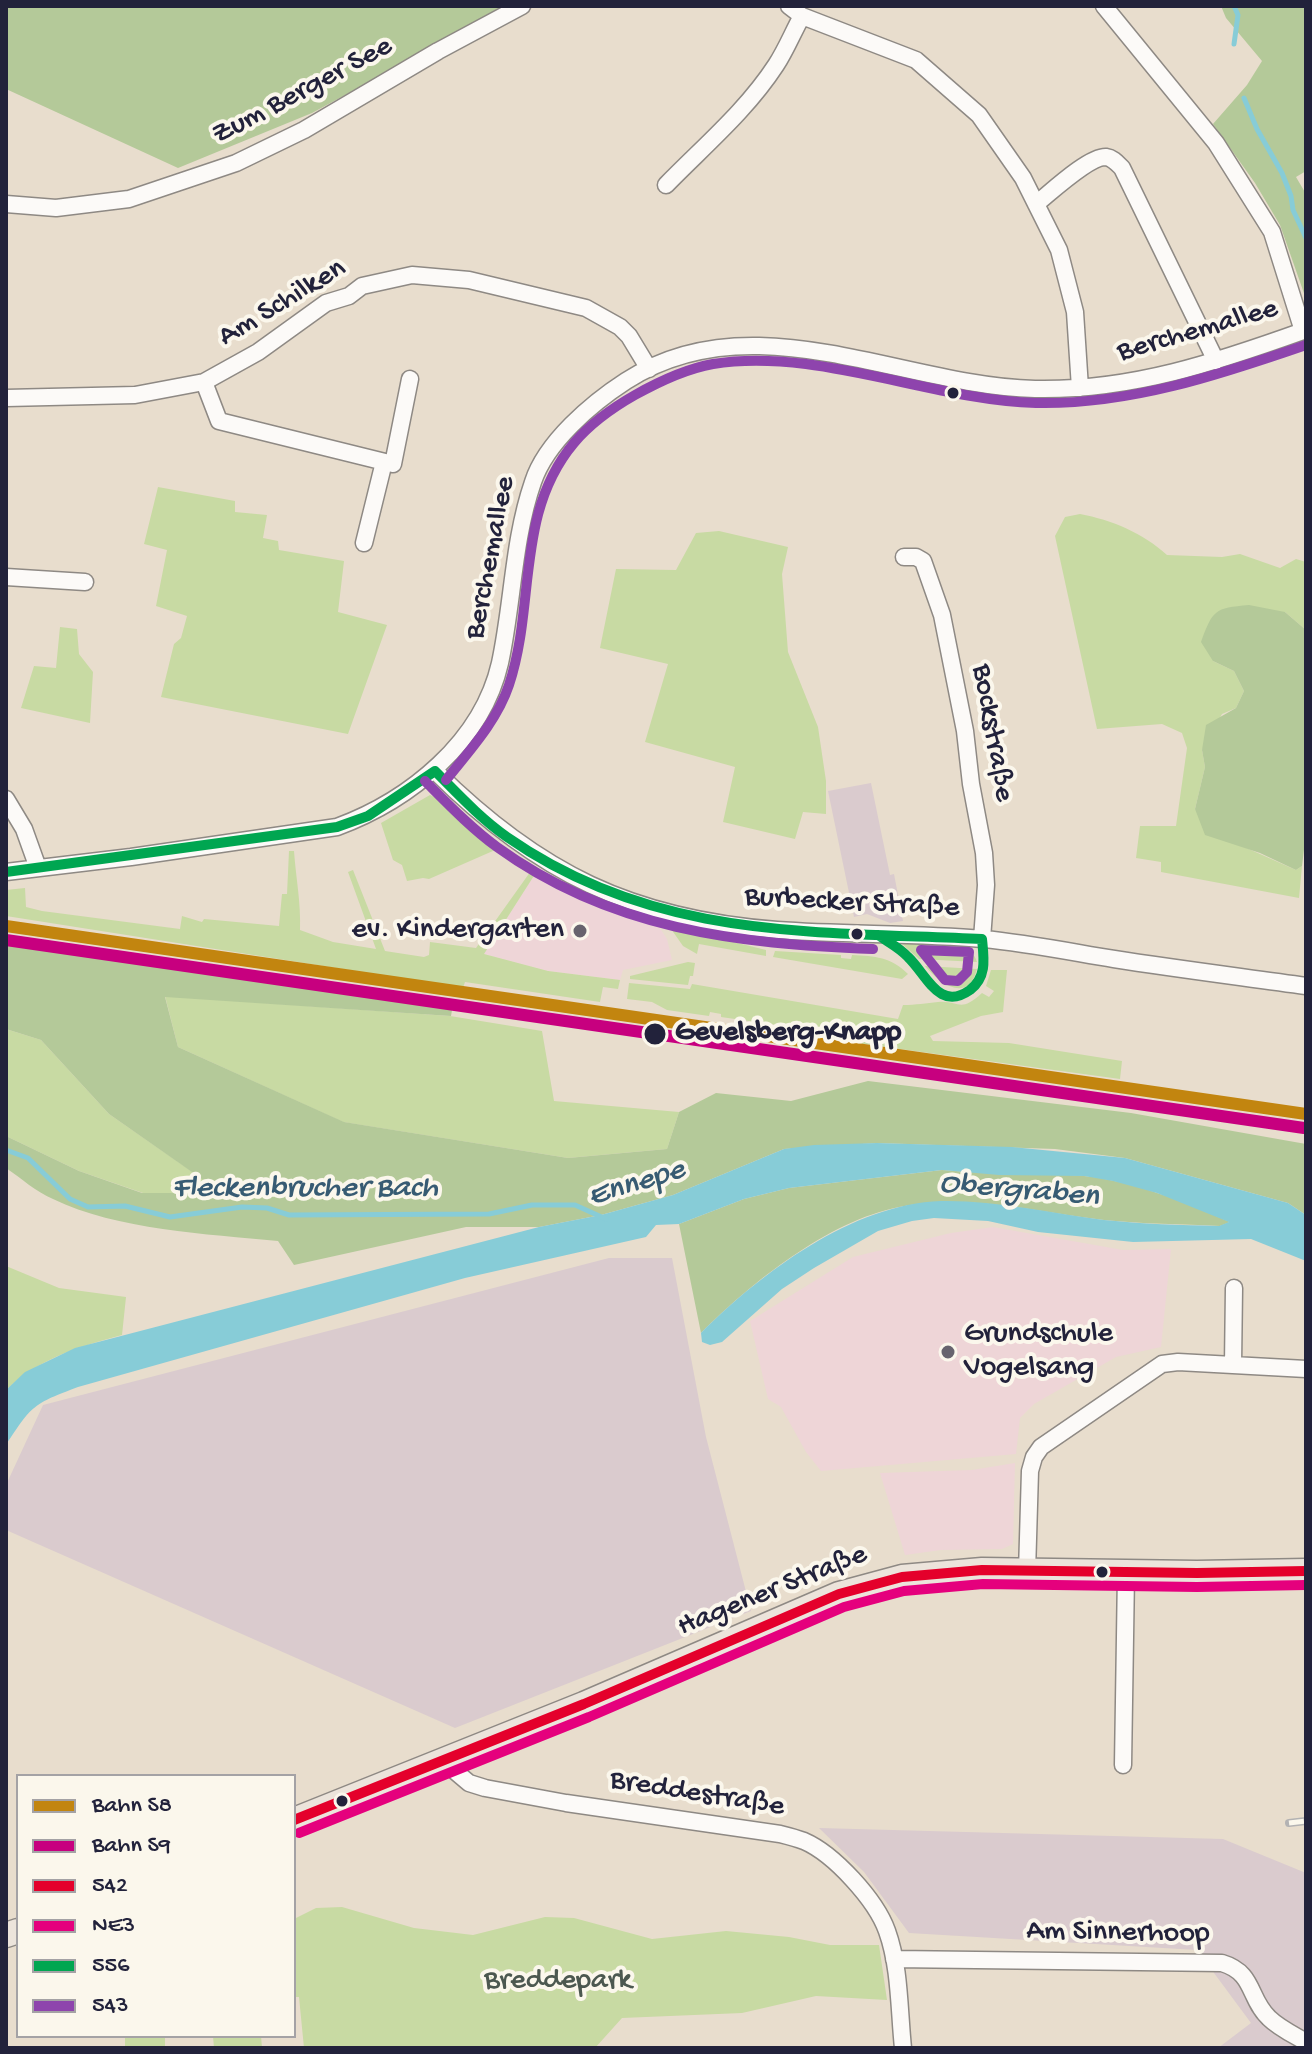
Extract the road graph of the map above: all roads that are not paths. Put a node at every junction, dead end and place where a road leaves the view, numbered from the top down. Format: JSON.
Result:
{"nodes":[{"id":1,"x":522,"y":6,"type":"edge"},
{"id":2,"x":1104,"y":6,"type":"edge"},
{"id":3,"x":795,"y":11,"type":"edge"},
{"id":4,"x":666,"y":185,"type":"dead end"},
{"id":5,"x":6,"y":204,"type":"edge"},
{"id":6,"x":1036,"y":204,"type":"junction"},
{"id":7,"x":1304,"y":330,"type":"edge"},
{"id":8,"x":1216,"y":361,"type":"junction"},
{"id":9,"x":649,"y":369,"type":"junction"},
{"id":10,"x":410,"y":379,"type":"dead end"},
{"id":11,"x":204,"y":382,"type":"junction"},
{"id":12,"x":1080,"y":388,"type":"junction"},
{"id":13,"x":6,"y":398,"type":"edge"},
{"id":14,"x":384,"y":462,"type":"junction"},
{"id":15,"x":364,"y":543,"type":"dead end"},
{"id":16,"x":904,"y":557,"type":"dead end"},
{"id":17,"x":6,"y":577,"type":"edge"},
{"id":18,"x":85,"y":582,"type":"dead end"},
{"id":19,"x":435,"y":771,"type":"junction"},
{"id":20,"x":6,"y":799,"type":"edge"},
{"id":21,"x":38,"y":868,"type":"junction"},
{"id":22,"x":6,"y":872,"type":"edge"},
{"id":23,"x":982,"y":939,"type":"junction"},
{"id":24,"x":1306,"y":986,"type":"edge"},
{"id":25,"x":1234,"y":1288,"type":"dead end"},
{"id":26,"x":1233,"y":1365,"type":"junction"},
{"id":27,"x":1306,"y":1369,"type":"edge"},
{"id":28,"x":1306,"y":1571,"type":"edge"},
{"id":29,"x":1027,"y":1572,"type":"junction"},
{"id":30,"x":1126,"y":1573,"type":"junction"},
{"id":31,"x":450,"y":1757,"type":"junction"},
{"id":32,"x":1123,"y":1765,"type":"dead end"},
{"id":33,"x":296,"y":1819,"type":"edge"},
{"id":34,"x":894,"y":1959,"type":"junction"},
{"id":35,"x":1306,"y":2042,"type":"edge"},
{"id":36,"x":903,"y":2048,"type":"edge"}],
"edges":[{"from":1,"to":5,"type":"street","name":"Zum Berger See"},
{"from":2,"to":7,"type":"street"},
{"from":3,"to":4,"type":"street"},
{"from":3,"to":6,"type":"street"},
{"from":6,"to":8,"type":"street"},
{"from":6,"to":12,"type":"street"},
{"from":7,"to":8,"type":"street","name":"Berchemallee"},
{"from":8,"to":12,"type":"street","name":"Berchemallee"},
{"from":9,"to":11,"type":"street","name":"Am Schilken"},
{"from":9,"to":12,"type":"street","name":"Berchemallee"},
{"from":9,"to":19,"type":"street","name":"Berchemallee"},
{"from":10,"to":14,"type":"street"},
{"from":11,"to":13,"type":"street","name":"Am Schilken"},
{"from":11,"to":14,"type":"street","name":"Am Schilken"},
{"from":14,"to":15,"type":"street"},
{"from":16,"to":23,"type":"street","name":"Bockstraße"},
{"from":17,"to":18,"type":"street"},
{"from":19,"to":21,"type":"street","name":"Berchemallee"},
{"from":19,"to":23,"type":"street","name":"Burbecker Straße"},
{"from":20,"to":21,"type":"street"},
{"from":21,"to":22,"type":"street","name":"Berchemallee"},
{"from":23,"to":24,"type":"street","name":"Burbecker Straße"},
{"from":25,"to":26,"type":"street"},
{"from":26,"to":27,"type":"street"},
{"from":26,"to":29,"type":"street"},
{"from":28,"to":30,"type":"main road","name":"Hagener Straße"},
{"from":29,"to":30,"type":"main road","name":"Hagener Straße"},
{"from":29,"to":31,"type":"main road","name":"Hagener Straße"},
{"from":30,"to":32,"type":"street"},
{"from":31,"to":33,"type":"main road","name":"Hagener Straße"},
{"from":31,"to":34,"type":"street","name":"Breddestraße"},
{"from":34,"to":35,"type":"street","name":"Am Sinnerhoop"},
{"from":34,"to":36,"type":"street","name":"Breddestraße"}]}
